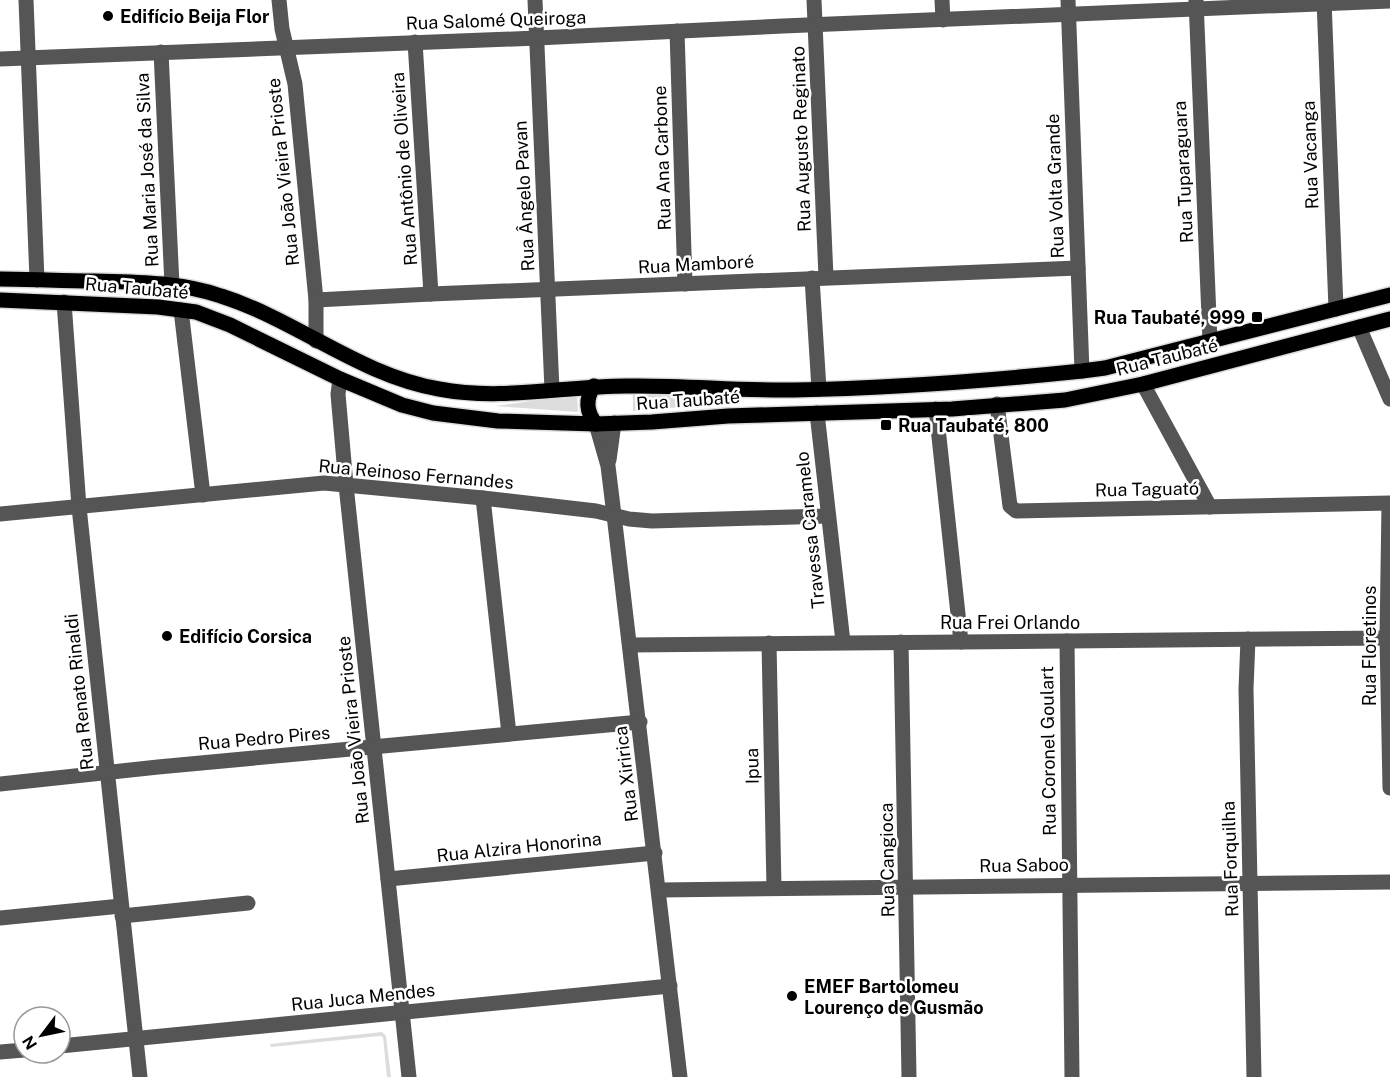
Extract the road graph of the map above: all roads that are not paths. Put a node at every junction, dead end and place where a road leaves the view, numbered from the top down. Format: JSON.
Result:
{"nodes":[{"id":1,"x":26,"y":0,"type":"edge"},
{"id":2,"x":279,"y":0,"type":"edge"},
{"id":3,"x":535,"y":0,"type":"edge"},
{"id":4,"x":814,"y":0,"type":"edge"},
{"id":5,"x":942,"y":0,"type":"edge"},
{"id":6,"x":1390,"y":1,"type":"edge"},
{"id":7,"x":1324,"y":2,"type":"edge"},
{"id":8,"x":1196,"y":4,"type":"edge"},
{"id":9,"x":1068,"y":7,"type":"edge"},
{"id":10,"x":943,"y":20,"type":"junction"},
{"id":11,"x":816,"y":25,"type":"junction"},
{"id":12,"x":677,"y":31,"type":"junction"},
{"id":13,"x":537,"y":38,"type":"junction"},
{"id":14,"x":415,"y":42,"type":"junction"},
{"id":15,"x":287,"y":47,"type":"junction"},
{"id":16,"x":161,"y":52,"type":"junction"},
{"id":17,"x":28,"y":57,"type":"junction"},
{"id":18,"x":0,"y":59,"type":"edge"},
{"id":19,"x":1078,"y":268,"type":"junction"},
{"id":20,"x":819,"y":278,"type":"junction"},
{"id":21,"x":0,"y":279,"type":"edge"},
{"id":22,"x":37,"y":280,"type":"junction"},
{"id":23,"x":685,"y":284,"type":"junction"},
{"id":24,"x":172,"y":285,"type":"junction"},
{"id":25,"x":548,"y":289,"type":"junction"},
{"id":26,"x":431,"y":294,"type":"junction"},
{"id":27,"x":1390,"y":295,"type":"edge"},
{"id":28,"x":0,"y":300,"type":"edge"},
{"id":29,"x":316,"y":300,"type":"junction"},
{"id":30,"x":64,"y":302,"type":"junction"},
{"id":31,"x":1336,"y":309,"type":"junction"},
{"id":32,"x":180,"y":310,"type":"junction"},
{"id":33,"x":1390,"y":319,"type":"edge"},
{"id":34,"x":1359,"y":327,"type":"junction"},
{"id":35,"x":316,"y":341,"type":"junction"},
{"id":36,"x":1210,"y":342,"type":"junction"},
{"id":37,"x":1082,"y":372,"type":"junction"},
{"id":38,"x":1385,"y":374,"type":"edge"},
{"id":39,"x":340,"y":379,"type":"junction"},
{"id":40,"x":1143,"y":384,"type":"junction"},
{"id":41,"x":594,"y":386,"type":"junction"},
{"id":42,"x":734,"y":388,"type":"junction"},
{"id":43,"x":819,"y":389,"type":"junction"},
{"id":44,"x":552,"y":390,"type":"junction"},
{"id":45,"x":1390,"y":399,"type":"edge"},
{"id":46,"x":997,"y":404,"type":"junction"},
{"id":47,"x":936,"y":410,"type":"junction"},
{"id":48,"x":817,"y":413,"type":"junction"},
{"id":49,"x":728,"y":416,"type":"junction"},
{"id":50,"x":614,"y":423,"type":"junction"},
{"id":51,"x":596,"y":424,"type":"junction"},
{"id":52,"x":608,"y":466,"type":"junction"},
{"id":53,"x":346,"y":484,"type":"junction"},
{"id":54,"x":203,"y":495,"type":"junction"},
{"id":55,"x":483,"y":498,"type":"junction"},
{"id":56,"x":1389,"y":503,"type":"edge"},
{"id":57,"x":79,"y":507,"type":"junction"},
{"id":58,"x":1210,"y":507,"type":"junction"},
{"id":59,"x":0,"y":514,"type":"edge"},
{"id":60,"x":614,"y":515,"type":"junction"},
{"id":61,"x":828,"y":516,"type":"junction"},
{"id":62,"x":1389,"y":638,"type":"edge"},
{"id":63,"x":1248,"y":639,"type":"junction"},
{"id":64,"x":1067,"y":641,"type":"junction"},
{"id":65,"x":843,"y":642,"type":"junction"},
{"id":66,"x":901,"y":642,"type":"junction"},
{"id":67,"x":961,"y":642,"type":"junction"},
{"id":68,"x":769,"y":643,"type":"junction"},
{"id":69,"x":631,"y":645,"type":"junction"},
{"id":70,"x":640,"y":722,"type":"junction"},
{"id":71,"x":509,"y":734,"type":"junction"},
{"id":72,"x":374,"y":748,"type":"junction"},
{"id":73,"x":107,"y":773,"type":"junction"},
{"id":74,"x":0,"y":784,"type":"edge"},
{"id":75,"x":1390,"y":788,"type":"edge"},
{"id":76,"x":655,"y":853,"type":"junction"},
{"id":77,"x":388,"y":879,"type":"junction"},
{"id":78,"x":1390,"y":882,"type":"edge"},
{"id":79,"x":1250,"y":883,"type":"junction"},
{"id":80,"x":1069,"y":884,"type":"junction"},
{"id":81,"x":906,"y":886,"type":"junction"},
{"id":82,"x":774,"y":888,"type":"junction"},
{"id":83,"x":659,"y":890,"type":"junction"},
{"id":84,"x":248,"y":903,"type":"dead end"},
{"id":85,"x":122,"y":911,"type":"junction"},
{"id":86,"x":0,"y":918,"type":"edge"},
{"id":87,"x":670,"y":986,"type":"junction"},
{"id":88,"x":402,"y":1013,"type":"junction"},
{"id":89,"x":135,"y":1039,"type":"junction"},
{"id":90,"x":72,"y":1045,"type":"edge"},
{"id":91,"x":140,"y":1077,"type":"edge"},
{"id":92,"x":409,"y":1077,"type":"edge"},
{"id":93,"x":680,"y":1077,"type":"edge"},
{"id":94,"x":909,"y":1077,"type":"edge"},
{"id":95,"x":1072,"y":1077,"type":"edge"},
{"id":96,"x":1254,"y":1077,"type":"edge"}],
"edges":[{"from":1,"to":17,"type":"street"},
{"from":2,"to":15,"type":"street","name":"Rua João Vieira Prioste"},
{"from":3,"to":13,"type":"street","name":"Rua Ângelo Pavan"},
{"from":4,"to":11,"type":"street","name":"Rua Augusto Reginato"},
{"from":5,"to":10,"type":"street"},
{"from":6,"to":7,"type":"street","name":"Rua Salomé Queiroga"},
{"from":7,"to":8,"type":"street","name":"Rua Salomé Queiroga"},
{"from":7,"to":31,"type":"street","name":"Rua Vacanga"},
{"from":8,"to":9,"type":"street","name":"Rua Salomé Queiroga"},
{"from":8,"to":36,"type":"street","name":"Rua Tuparaguara"},
{"from":9,"to":10,"type":"street","name":"Rua Salomé Queiroga"},
{"from":9,"to":19,"type":"street","name":"Rua Volta Grande"},
{"from":10,"to":11,"type":"street","name":"Rua Salomé Queiroga"},
{"from":11,"to":12,"type":"street","name":"Rua Salomé Queiroga"},
{"from":11,"to":20,"type":"street","name":"Rua Augusto Reginato"},
{"from":12,"to":13,"type":"street","name":"Rua Salomé Queiroga"},
{"from":12,"to":23,"type":"street","name":"Rua Ana Carbone"},
{"from":13,"to":14,"type":"street","name":"Rua Salomé Queiroga"},
{"from":13,"to":25,"type":"street","name":"Rua Ângelo Pavan"},
{"from":14,"to":15,"type":"street","name":"Rua Salomé Queiroga"},
{"from":14,"to":26,"type":"street","name":"Rua Antônio de Oliveira"},
{"from":15,"to":16,"type":"street","name":"Rua Salomé Queiroga"},
{"from":15,"to":29,"type":"street","name":"Rua João Vieira Prioste"},
{"from":16,"to":17,"type":"street","name":"Rua Salomé Queiroga"},
{"from":16,"to":24,"type":"street","name":"Rua Maria José da Silva"},
{"from":17,"to":18,"type":"street","name":"Rua Salomé Queiroga"},
{"from":17,"to":22,"type":"street"},
{"from":19,"to":20,"type":"street","name":"Rua Mamboré"},
{"from":19,"to":37,"type":"street","name":"Rua Volta Grande"},
{"from":20,"to":23,"type":"street","name":"Rua Mamboré"},
{"from":20,"to":43,"type":"street","name":"Rua Augusto Reginato"},
{"from":21,"to":22,"type":"main road","name":"Rua Taubaté"},
{"from":22,"to":24,"type":"main road","name":"Rua Taubaté"},
{"from":23,"to":25,"type":"street","name":"Rua Mamboré"},
{"from":24,"to":35,"type":"main road","name":"Rua Taubaté"},
{"from":25,"to":26,"type":"street","name":"Rua Mamboré"},
{"from":25,"to":44,"type":"street","name":"Rua Ângelo Pavan"},
{"from":26,"to":29,"type":"street","name":"Rua Mamboré"},
{"from":27,"to":31,"type":"main road","name":"Rua Taubaté"},
{"from":28,"to":30,"type":"main road","name":"Rua Taubaté"},
{"from":29,"to":35,"type":"street","name":"Rua João Vieira Prioste"},
{"from":30,"to":32,"type":"main road","name":"Rua Taubaté"},
{"from":30,"to":57,"type":"street","name":"Rua Renato Rinaldi"},
{"from":31,"to":36,"type":"main road","name":"Rua Taubaté"},
{"from":32,"to":39,"type":"main road","name":"Rua Taubaté"},
{"from":32,"to":54,"type":"street"},
{"from":33,"to":34,"type":"main road","name":"Rua Taubaté"},
{"from":34,"to":38,"type":"street"},
{"from":34,"to":40,"type":"main road","name":"Rua Taubaté"},
{"from":35,"to":44,"type":"main road","name":"Rua Taubaté"},
{"from":36,"to":37,"type":"main road","name":"Rua Taubaté"},
{"from":37,"to":43,"type":"main road","name":"Rua Taubaté"},
{"from":38,"to":45,"type":"street"},
{"from":39,"to":51,"type":"main road","name":"Rua Taubaté"},
{"from":39,"to":53,"type":"street","name":"Rua João Vieira Prioste"},
{"from":40,"to":46,"type":"main road","name":"Rua Taubaté"},
{"from":40,"to":58,"type":"street"},
{"from":41,"to":42,"type":"main road","name":"Rua Taubaté"},
{"from":41,"to":44,"type":"main road","name":"Rua Taubaté"},
{"from":41,"to":51,"type":"main road"},
{"from":42,"to":43,"type":"main road","name":"Rua Taubaté"},
{"from":42,"to":49,"type":"main road"},
{"from":46,"to":47,"type":"main road","name":"Rua Taubaté"},
{"from":46,"to":58,"type":"street","name":"Rua Taguató"},
{"from":47,"to":48,"type":"main road","name":"Rua Taubaté"},
{"from":47,"to":67,"type":"street"},
{"from":48,"to":49,"type":"main road","name":"Rua Taubaté"},
{"from":48,"to":61,"type":"street","name":"Travessa Caramelo"},
{"from":49,"to":50,"type":"main road","name":"Rua Taubaté"},
{"from":50,"to":51,"type":"main road","name":"Rua Taubaté"},
{"from":50,"to":52,"type":"street","name":"Rua Xiririca"},
{"from":51,"to":52,"type":"street","name":"Rua Xiririca"},
{"from":52,"to":60,"type":"street","name":"Rua Xiririca"},
{"from":53,"to":54,"type":"street","name":"Rua Reinoso Fernandes"},
{"from":53,"to":55,"type":"street","name":"Rua Reinoso Fernandes"},
{"from":53,"to":72,"type":"street","name":"Rua João Vieira Prioste"},
{"from":54,"to":57,"type":"street","name":"Rua Reinoso Fernandes"},
{"from":55,"to":60,"type":"street","name":"Rua Reinoso Fernandes"},
{"from":55,"to":71,"type":"street"},
{"from":56,"to":58,"type":"street","name":"Rua Taguató"},
{"from":56,"to":62,"type":"street","name":"Rua Floretinos"},
{"from":57,"to":59,"type":"street","name":"Rua Reinoso Fernandes"},
{"from":57,"to":73,"type":"street","name":"Rua Renato Rinaldi"},
{"from":60,"to":61,"type":"street","name":"Rua Reinoso Fernandes"},
{"from":60,"to":69,"type":"street","name":"Rua Xiririca"},
{"from":61,"to":65,"type":"street","name":"Travessa Caramelo"},
{"from":62,"to":63,"type":"street","name":"Rua Frei Orlando"},
{"from":62,"to":75,"type":"street","name":"Rua Floretinos"},
{"from":63,"to":64,"type":"street","name":"Rua Frei Orlando"},
{"from":63,"to":79,"type":"street","name":"Rua Forquilha"},
{"from":64,"to":67,"type":"street","name":"Rua Frei Orlando"},
{"from":64,"to":80,"type":"street","name":"Rua Coronel Goulart"},
{"from":65,"to":66,"type":"street","name":"Rua Frei Orlando"},
{"from":65,"to":68,"type":"street","name":"Rua Frei Orlando"},
{"from":66,"to":67,"type":"street","name":"Rua Frei Orlando"},
{"from":66,"to":81,"type":"street","name":"Rua Cangioca"},
{"from":68,"to":69,"type":"street","name":"Rua Frei Orlando"},
{"from":68,"to":82,"type":"street","name":"Ipua"},
{"from":69,"to":70,"type":"street","name":"Rua Xiririca"},
{"from":70,"to":71,"type":"street","name":"Rua Pedro Pires"},
{"from":70,"to":76,"type":"street","name":"Rua Xiririca"},
{"from":71,"to":72,"type":"street","name":"Rua Pedro Pires"},
{"from":72,"to":73,"type":"street","name":"Rua Pedro Pires"},
{"from":72,"to":77,"type":"street","name":"Rua João Vieira Prioste"},
{"from":73,"to":74,"type":"street","name":"Rua Pedro Pires"},
{"from":73,"to":85,"type":"street","name":"Rua Renato Rinaldi"},
{"from":76,"to":77,"type":"street","name":"Rua Alzira Honorina"},
{"from":76,"to":83,"type":"street","name":"Rua Xiririca"},
{"from":77,"to":88,"type":"street","name":"Rua João Vieira Prioste"},
{"from":78,"to":79,"type":"street","name":"Rua Saboo"},
{"from":79,"to":80,"type":"street","name":"Rua Saboo"},
{"from":79,"to":96,"type":"street","name":"Rua Forquilha"},
{"from":80,"to":81,"type":"street","name":"Rua Saboo"},
{"from":80,"to":95,"type":"street","name":"Rua Coronel Goulart"},
{"from":81,"to":82,"type":"street","name":"Rua Saboo"},
{"from":81,"to":94,"type":"street","name":"Rua Cangioca"},
{"from":82,"to":83,"type":"street","name":"Rua Saboo"},
{"from":83,"to":87,"type":"street","name":"Rua Xiririca"},
{"from":84,"to":85,"type":"street"},
{"from":85,"to":86,"type":"street"},
{"from":85,"to":89,"type":"street","name":"Rua Renato Rinaldi"},
{"from":87,"to":88,"type":"street","name":"Rua Juca Mendes"},
{"from":87,"to":93,"type":"street","name":"Rua Xiririca"},
{"from":88,"to":89,"type":"street","name":"Rua Juca Mendes"},
{"from":88,"to":92,"type":"street","name":"Rua João Vieira Prioste"},
{"from":89,"to":90,"type":"street","name":"Rua Juca Mendes"},
{"from":89,"to":91,"type":"street","name":"Rua Renato Rinaldi"}]}
